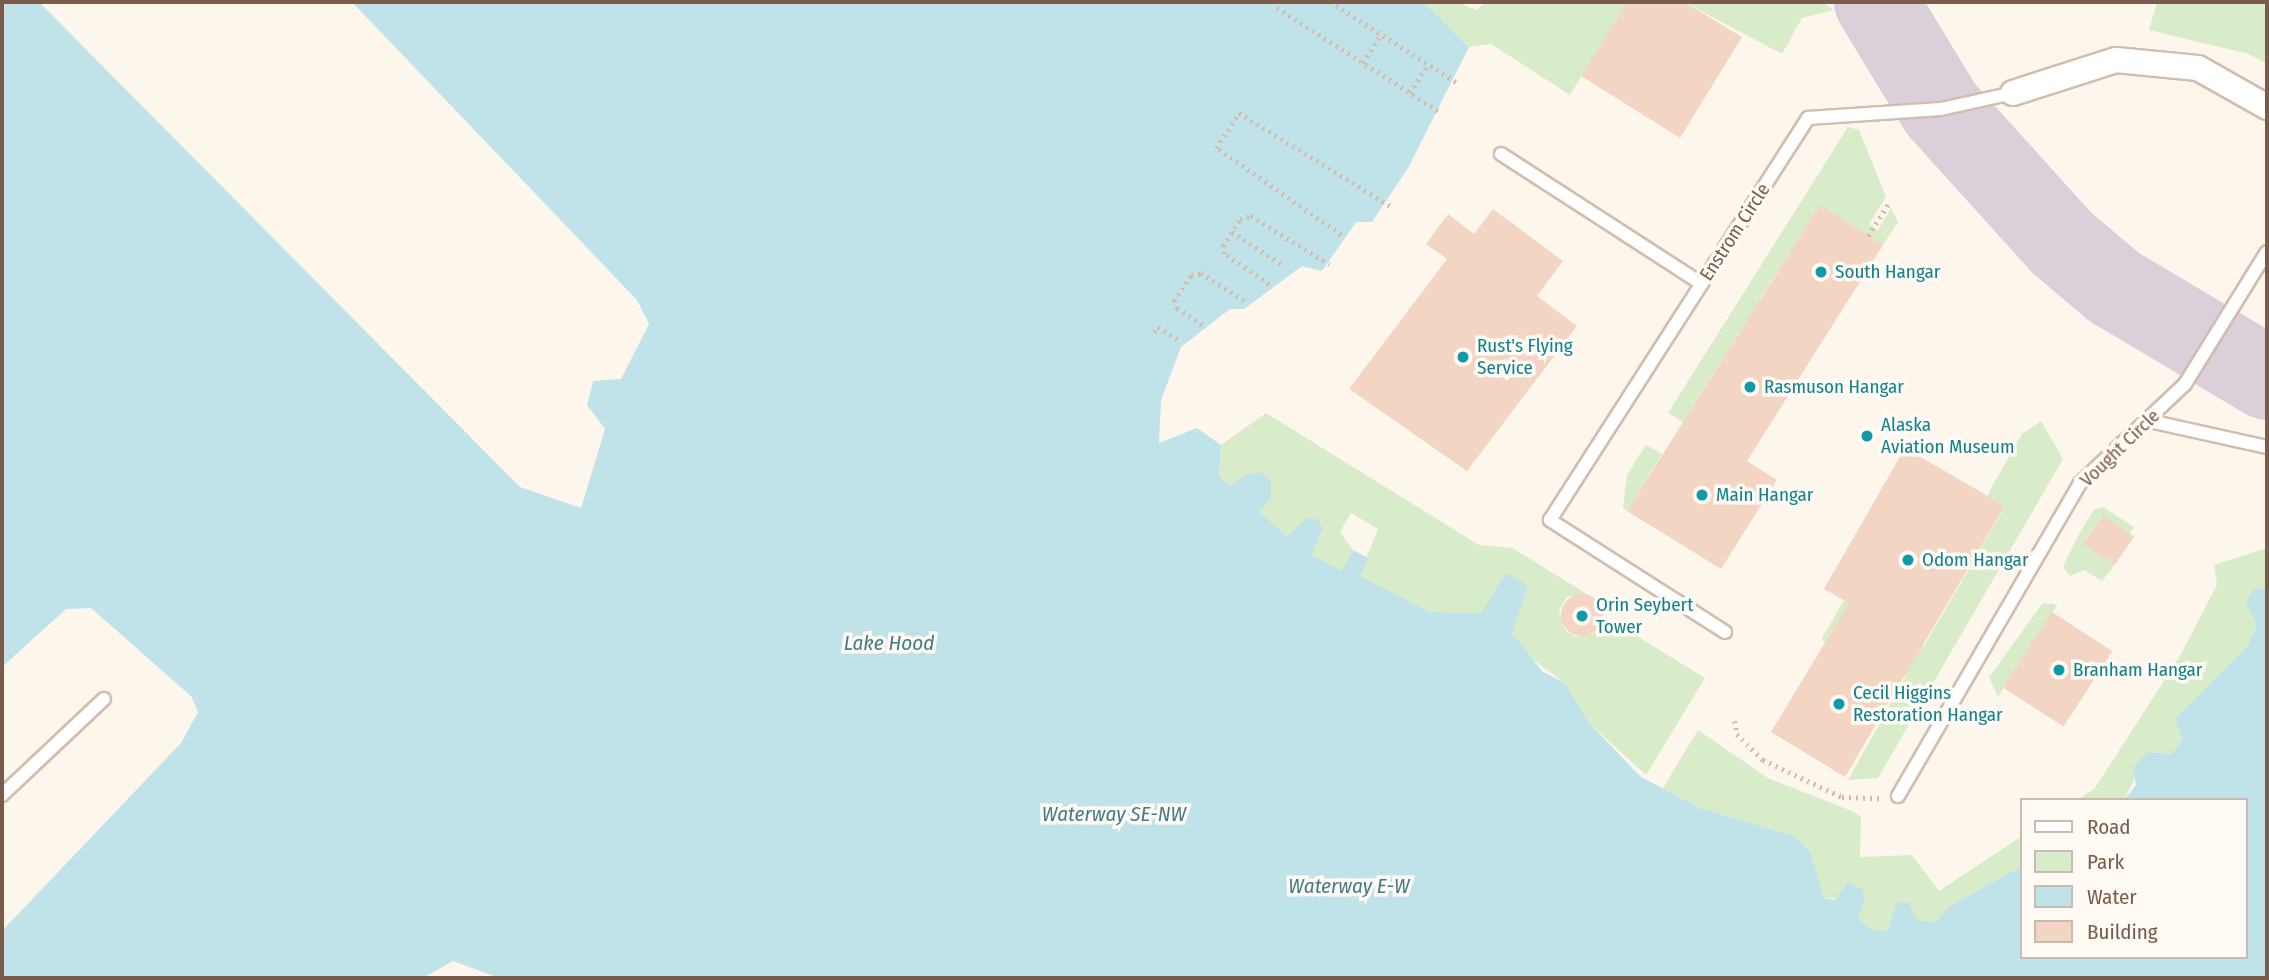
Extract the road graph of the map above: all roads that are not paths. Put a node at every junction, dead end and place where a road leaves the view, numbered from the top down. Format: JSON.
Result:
{"nodes":[{"id":1,"x":2013,"y":93,"type":"joint"},
{"id":2,"x":2267,"y":107,"type":"edge"},
{"id":3,"x":1500,"y":154,"type":"dead end"},
{"id":4,"x":2267,"y":252,"type":"edge"},
{"id":5,"x":1702,"y":284,"type":"junction"},
{"id":6,"x":2149,"y":421,"type":"junction"},
{"id":7,"x":2267,"y":447,"type":"edge"},
{"id":8,"x":1725,"y":632,"type":"dead end"},
{"id":9,"x":104,"y":699,"type":"dead end"},
{"id":10,"x":2,"y":795,"type":"edge"},
{"id":11,"x":1898,"y":796,"type":"road end"}],
"edges":[{"from":1,"to":2,"type":"street"},
{"from":1,"to":5,"type":"lane","name":"Enstrom Circle"},
{"from":3,"to":5,"type":"lane"},
{"from":4,"to":6,"type":"lane","name":"Vought Circle"},
{"from":5,"to":8,"type":"lane","name":"Enstrom Circle"},
{"from":6,"to":7,"type":"lane"},
{"from":6,"to":11,"type":"lane","name":"Vought Circle"},
{"from":9,"to":10,"type":"lane"}]}
